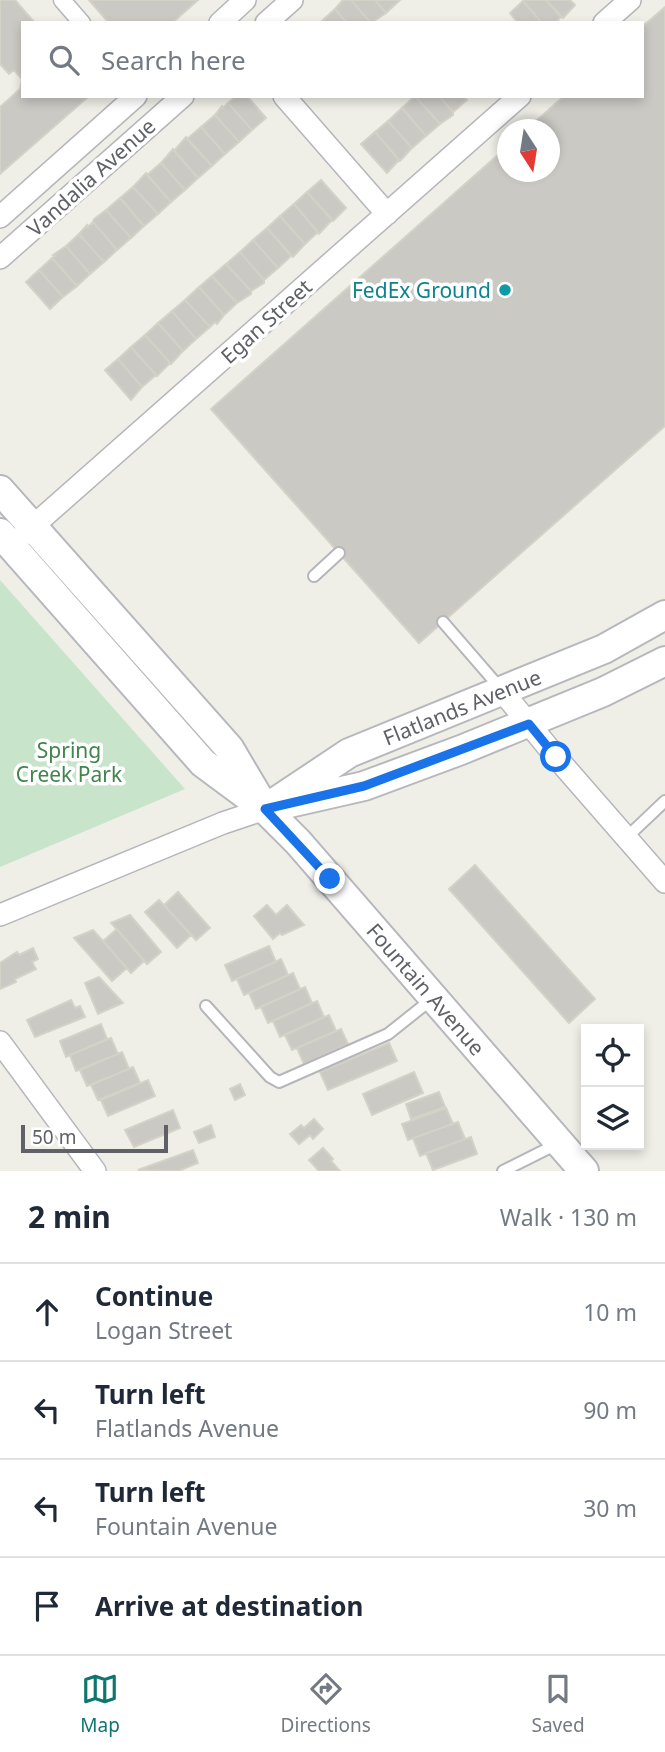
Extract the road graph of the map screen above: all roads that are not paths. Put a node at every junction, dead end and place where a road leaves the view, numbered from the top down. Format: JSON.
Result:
{"nodes":[{"id":1,"x":62,"y":0,"type":"edge"},
{"id":2,"x":245,"y":0,"type":"edge"},
{"id":3,"x":292,"y":0,"type":"edge"},
{"id":4,"x":630,"y":0,"type":"edge"},
{"id":5,"x":80,"y":21,"type":"edge"},
{"id":6,"x":222,"y":21,"type":"edge"},
{"id":7,"x":268,"y":21,"type":"edge"},
{"id":8,"x":606,"y":21,"type":"edge"},
{"id":9,"x":134,"y":98,"type":"edge"},
{"id":10,"x":181,"y":98,"type":"edge"},
{"id":11,"x":286,"y":98,"type":"edge"},
{"id":12,"x":518,"y":98,"type":"edge"},
{"id":13,"x":387,"y":214,"type":"junction"},
{"id":14,"x":0,"y":217,"type":"edge"},
{"id":15,"x":0,"y":258,"type":"edge"},
{"id":16,"x":0,"y":490,"type":"edge"},
{"id":17,"x":33,"y":527,"type":"junction"},
{"id":18,"x":5,"y":540,"type":"edge"},
{"id":19,"x":339,"y":553,"type":"dead end"},
{"id":20,"x":314,"y":576,"type":"dead end"},
{"id":21,"x":665,"y":615,"type":"edge"},
{"id":22,"x":443,"y":622,"type":"dead end"},
{"id":23,"x":665,"y":661,"type":"edge"},
{"id":24,"x":502,"y":691,"type":"junction"},
{"id":25,"x":529,"y":724,"type":"junction"},
{"id":26,"x":665,"y":801,"type":"edge"},
{"id":27,"x":265,"y":809,"type":"junction"},
{"id":28,"x":626,"y":838,"type":"junction"},
{"id":29,"x":665,"y":882,"type":"edge"},
{"id":30,"x":0,"y":915,"type":"edge"},
{"id":31,"x":434,"y":997,"type":"junction"},
{"id":32,"x":206,"y":1006,"type":"dead end"},
{"id":33,"x":0,"y":1042,"type":"edge"},
{"id":34,"x":558,"y":1143,"type":"junction"},
{"id":35,"x":95,"y":1171,"type":"edge"},
{"id":36,"x":503,"y":1171,"type":"edge"},
{"id":37,"x":584,"y":1171,"type":"edge"}],
"edges":[{"from":1,"to":5,"type":"street"},
{"from":2,"to":6,"type":"street"},
{"from":3,"to":7,"type":"street"},
{"from":4,"to":8,"type":"street"},
{"from":9,"to":14,"type":"street","name":"Vandalia Avenue"},
{"from":10,"to":15,"type":"street","name":"Vandalia Avenue"},
{"from":11,"to":13,"type":"street"},
{"from":12,"to":13,"type":"street","name":"Egan Street"},
{"from":13,"to":17,"type":"street","name":"Egan Street"},
{"from":16,"to":17,"type":"main road","name":"Fountain Avenue"},
{"from":17,"to":18,"type":"street","name":"Egan Street"},
{"from":17,"to":27,"type":"main road","name":"Fountain Avenue"},
{"from":18,"to":27,"type":"main road","name":"Fountain Avenue"},
{"from":19,"to":20,"type":"lane"},
{"from":21,"to":24,"type":"main road","name":"Flatlands Avenue"},
{"from":22,"to":24,"type":"lane"},
{"from":23,"to":25,"type":"main road","name":"Flatlands Avenue"},
{"from":24,"to":25,"type":"street"},
{"from":24,"to":27,"type":"main road","name":"Flatlands Avenue"},
{"from":25,"to":27,"type":"main road","name":"Flatlands Avenue"},
{"from":25,"to":28,"type":"street"},
{"from":26,"to":28,"type":"lane"},
{"from":27,"to":30,"type":"street","name":"Flatlands Avenue"},
{"from":27,"to":31,"type":"main road","name":"Fountain Avenue"},
{"from":28,"to":29,"type":"street"},
{"from":31,"to":32,"type":"lane"},
{"from":31,"to":34,"type":"main road","name":"Fountain Avenue"},
{"from":33,"to":35,"type":"street"},
{"from":34,"to":36,"type":"lane"},
{"from":34,"to":37,"type":"main road","name":"Fountain Avenue"}]}
